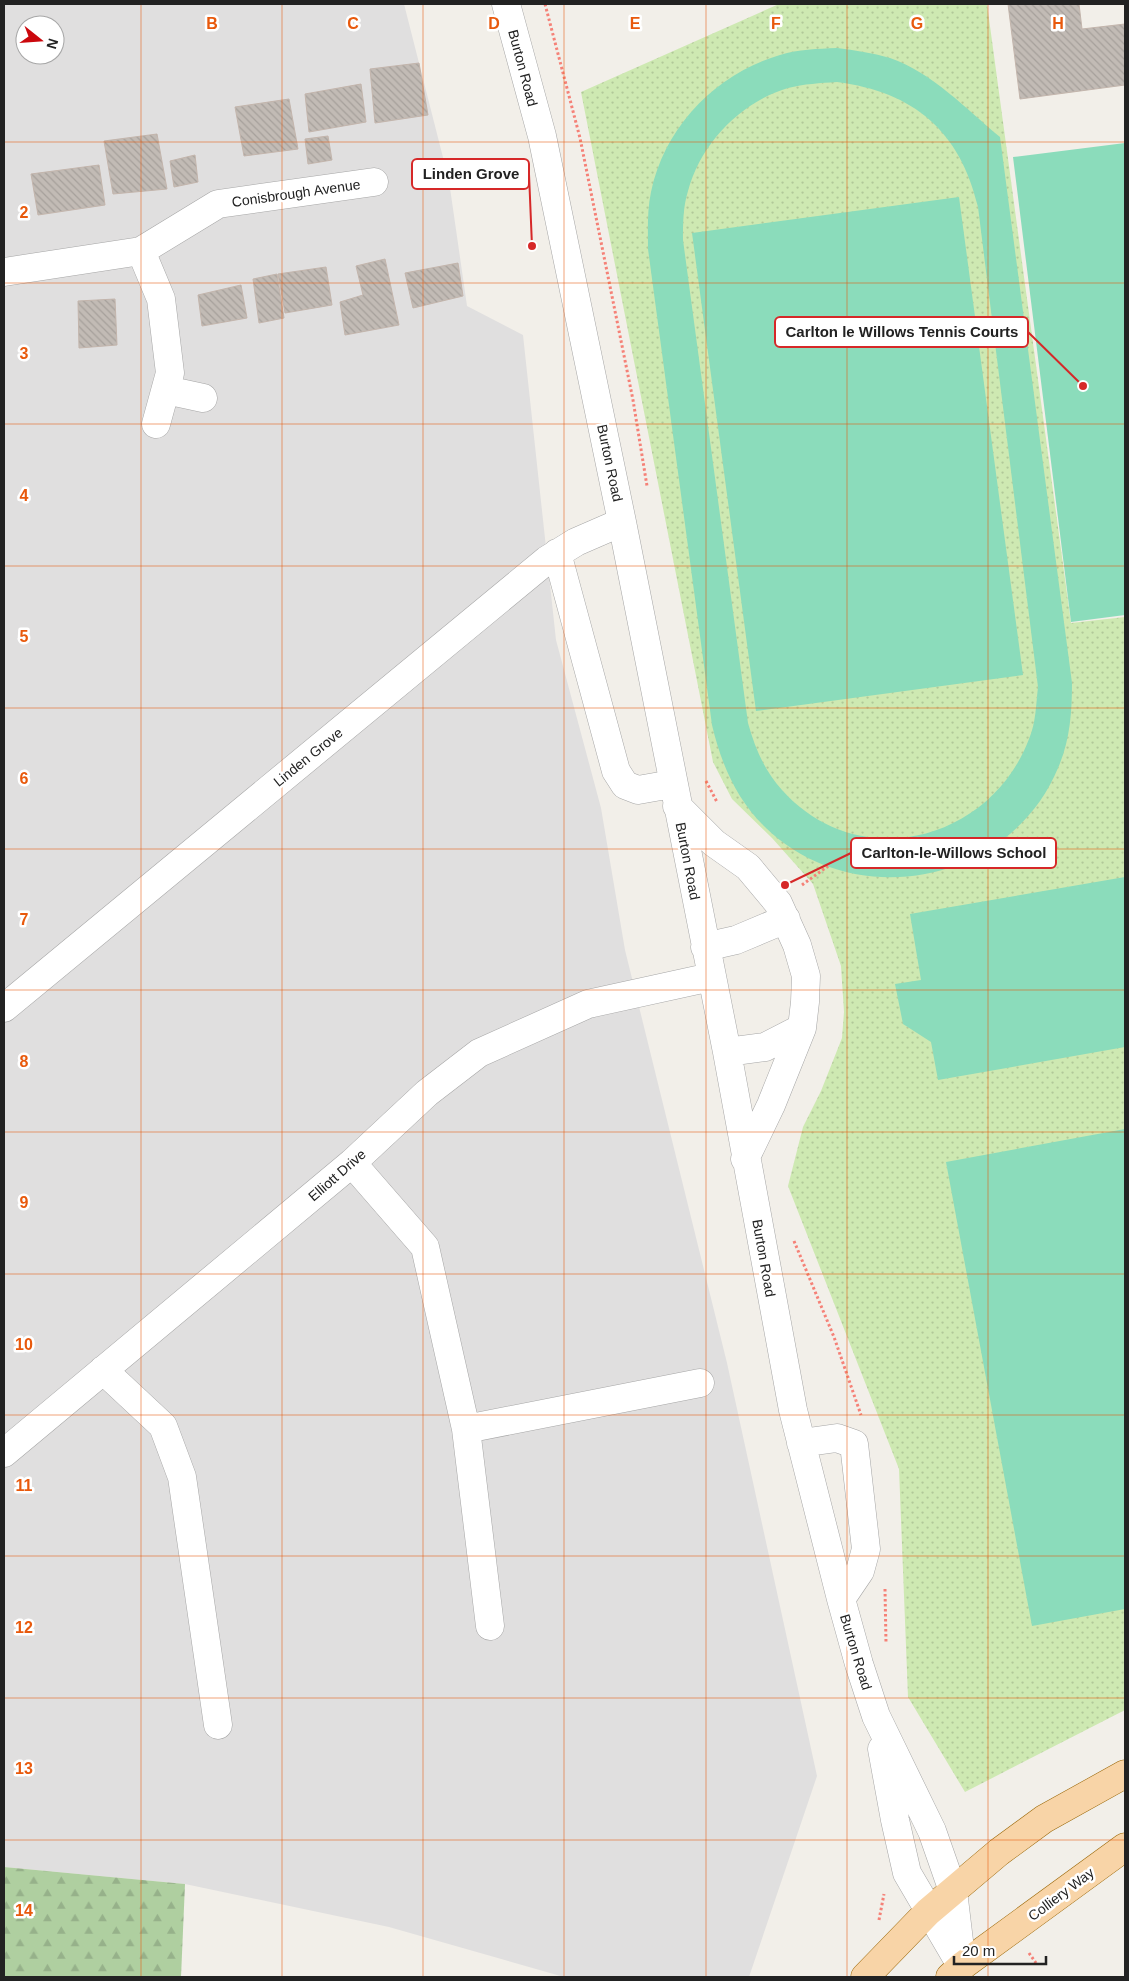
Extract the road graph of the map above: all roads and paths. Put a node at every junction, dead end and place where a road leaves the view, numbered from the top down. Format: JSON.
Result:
{"nodes":[{"id":1,"x":506,"y":4,"type":"edge"},
{"id":2,"x":374,"y":182,"type":"dead end"},
{"id":3,"x":141,"y":251,"type":"junction"},
{"id":4,"x":4,"y":272,"type":"edge"},
{"id":5,"x":166,"y":390,"type":"junction"},
{"id":6,"x":203,"y":398,"type":"dead end"},
{"id":7,"x":156,"y":424,"type":"dead end"},
{"id":8,"x":622,"y":522,"type":"junction"},
{"id":9,"x":558,"y":553,"type":"junction"},
{"id":10,"x":674,"y":795,"type":"junction"},
{"id":11,"x":828,"y":866,"type":"dead end"},
{"id":12,"x":795,"y":890,"type":"dead end"},
{"id":13,"x":786,"y":919,"type":"junction"},
{"id":14,"x":705,"y":947,"type":"junction"},
{"id":15,"x":711,"y":977,"type":"junction"},
{"id":16,"x":4,"y":1008,"type":"edge"},
{"id":17,"x":802,"y":1028,"type":"junction"},
{"id":18,"x":727,"y":1052,"type":"junction"},
{"id":19,"x":745,"y":1159,"type":"junction"},
{"id":20,"x":352,"y":1163,"type":"junction"},
{"id":21,"x":103,"y":1370,"type":"junction"},
{"id":22,"x":700,"y":1383,"type":"dead end"},
{"id":23,"x":466,"y":1429,"type":"junction"},
{"id":24,"x":801,"y":1443,"type":"junction"},
{"id":25,"x":4,"y":1453,"type":"edge"},
{"id":26,"x":840,"y":1599,"type":"junction"},
{"id":27,"x":490,"y":1626,"type":"dead end"},
{"id":28,"x":876,"y":1716,"type":"junction"},
{"id":29,"x":218,"y":1725,"type":"dead end"},
{"id":30,"x":1125,"y":1774,"type":"edge"},
{"id":31,"x":1125,"y":1847,"type":"edge"},
{"id":32,"x":953,"y":1891,"type":"junction"},
{"id":33,"x":928,"y":1912,"type":"junction"},
{"id":34,"x":960,"y":1974,"type":"edge"},
{"id":35,"x":865,"y":1977,"type":"edge"}],
"edges":[{"from":1,"to":8,"type":"street","name":"Burton Road"},
{"from":2,"to":3,"type":"street","name":"Conisbrough Avenue"},
{"from":3,"to":4,"type":"street","name":"Conisbrough Avenue"},
{"from":3,"to":5,"type":"street"},
{"from":5,"to":6,"type":"street"},
{"from":5,"to":7,"type":"street"},
{"from":8,"to":9,"type":"street","name":"Linden Grove"},
{"from":8,"to":10,"type":"street","name":"Burton Road"},
{"from":9,"to":10,"type":"street"},
{"from":9,"to":16,"type":"street","name":"Linden Grove"},
{"from":10,"to":13,"type":"street"},
{"from":10,"to":14,"type":"street","name":"Burton Road"},
{"from":11,"to":12,"type":"path"},
{"from":13,"to":14,"type":"street"},
{"from":13,"to":17,"type":"street"},
{"from":14,"to":15,"type":"street","name":"Burton Road"},
{"from":15,"to":18,"type":"street","name":"Burton Road"},
{"from":15,"to":20,"type":"street","name":"Elliott Drive"},
{"from":17,"to":18,"type":"street"},
{"from":17,"to":19,"type":"street"},
{"from":18,"to":19,"type":"street","name":"Burton Road"},
{"from":19,"to":24,"type":"street","name":"Burton Road"},
{"from":20,"to":21,"type":"street","name":"Elliott Drive"},
{"from":20,"to":23,"type":"street"},
{"from":21,"to":25,"type":"street","name":"Elliott Drive"},
{"from":21,"to":29,"type":"street"},
{"from":22,"to":23,"type":"street"},
{"from":23,"to":27,"type":"street"},
{"from":24,"to":26,"type":"street","name":"Burton Road"},
{"from":24,"to":26,"type":"street"},
{"from":26,"to":28,"type":"street","name":"Burton Road"},
{"from":28,"to":32,"type":"street","name":"Burton Road"},
{"from":28,"to":33,"type":"street","name":"Burton Road"},
{"from":30,"to":32,"type":"main road"},
{"from":31,"to":34,"type":"main road","name":"Colliery Way"},
{"from":32,"to":33,"type":"main road"},
{"from":32,"to":34,"type":"street","name":"Burton Road"},
{"from":33,"to":34,"type":"street","name":"Burton Road"},
{"from":33,"to":35,"type":"main road"}]}
